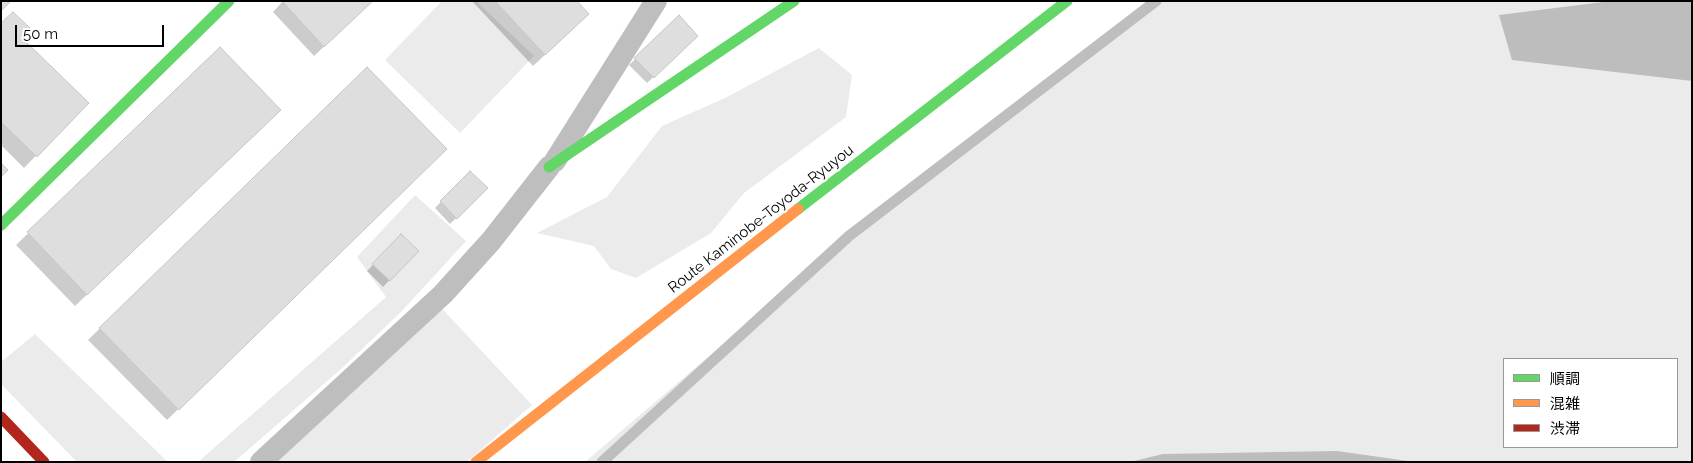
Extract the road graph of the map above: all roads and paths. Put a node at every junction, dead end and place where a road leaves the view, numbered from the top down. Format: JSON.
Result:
{"nodes":[{"id":1,"x":229,"y":1,"type":"edge"},
{"id":2,"x":656,"y":1,"type":"edge"},
{"id":3,"x":794,"y":1,"type":"edge"},
{"id":4,"x":1067,"y":1,"type":"edge"},
{"id":5,"x":1156,"y":1,"type":"edge"},
{"id":6,"x":552,"y":165,"type":"junction"},
{"id":7,"x":1,"y":225,"type":"edge"},
{"id":8,"x":1,"y":418,"type":"edge"},
{"id":9,"x":44,"y":462,"type":"edge"},
{"id":10,"x":261,"y":462,"type":"edge"},
{"id":11,"x":476,"y":462,"type":"edge"},
{"id":12,"x":602,"y":462,"type":"edge"}],
"edges":[{"from":1,"to":7,"type":"main road"},
{"from":2,"to":6,"type":"street"},
{"from":3,"to":6,"type":"main road"},
{"from":4,"to":11,"type":"main road","name":"Route Kaminobe-Toyoda-Ryuyou"},
{"from":5,"to":12,"type":"lane"},
{"from":6,"to":10,"type":"street"},
{"from":8,"to":9,"type":"main road"}]}
